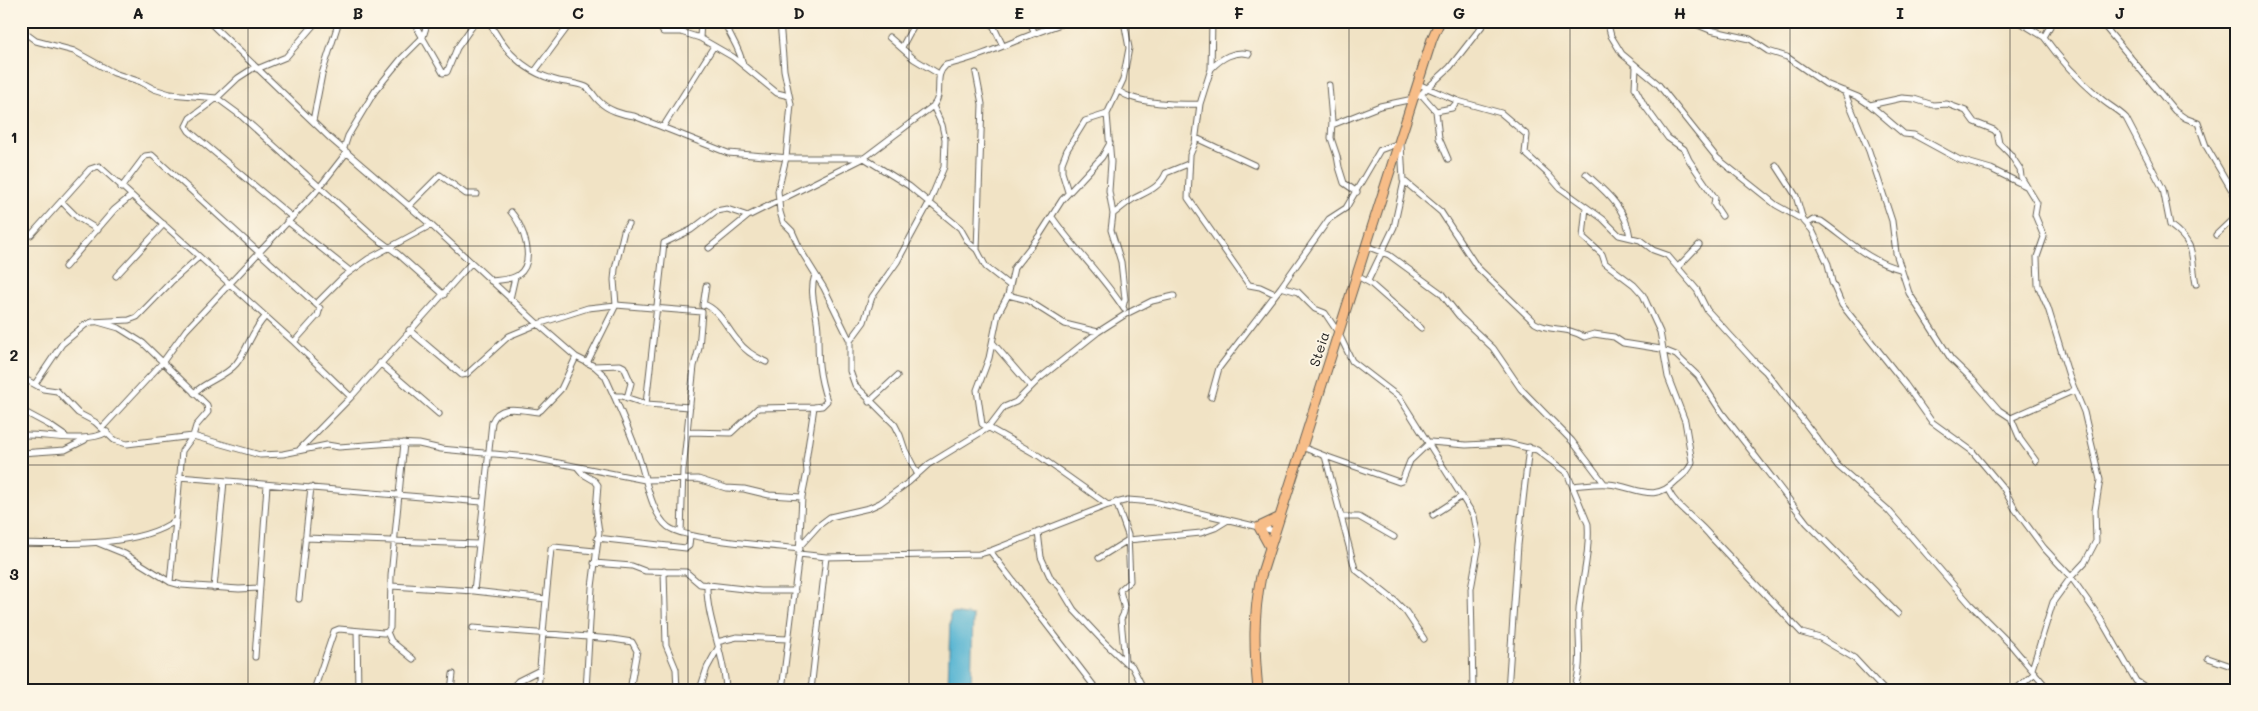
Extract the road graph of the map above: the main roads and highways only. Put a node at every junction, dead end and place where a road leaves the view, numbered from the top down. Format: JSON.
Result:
{"nodes":[{"id":1,"x":1440,"y":21,"type":"edge"},
{"id":2,"x":1278,"y":518,"type":"junction"},
{"id":3,"x":1270,"y":547,"type":"junction"},
{"id":4,"x":1258,"y":690,"type":"edge"}],
"edges":[{"from":1,"to":2,"type":"main road","name":"Steia"},
{"from":2,"to":3,"type":"main road","name":"Steia"},
{"from":2,"to":3,"type":"main road"},
{"from":3,"to":4,"type":"main road","name":"Steia"}]}
